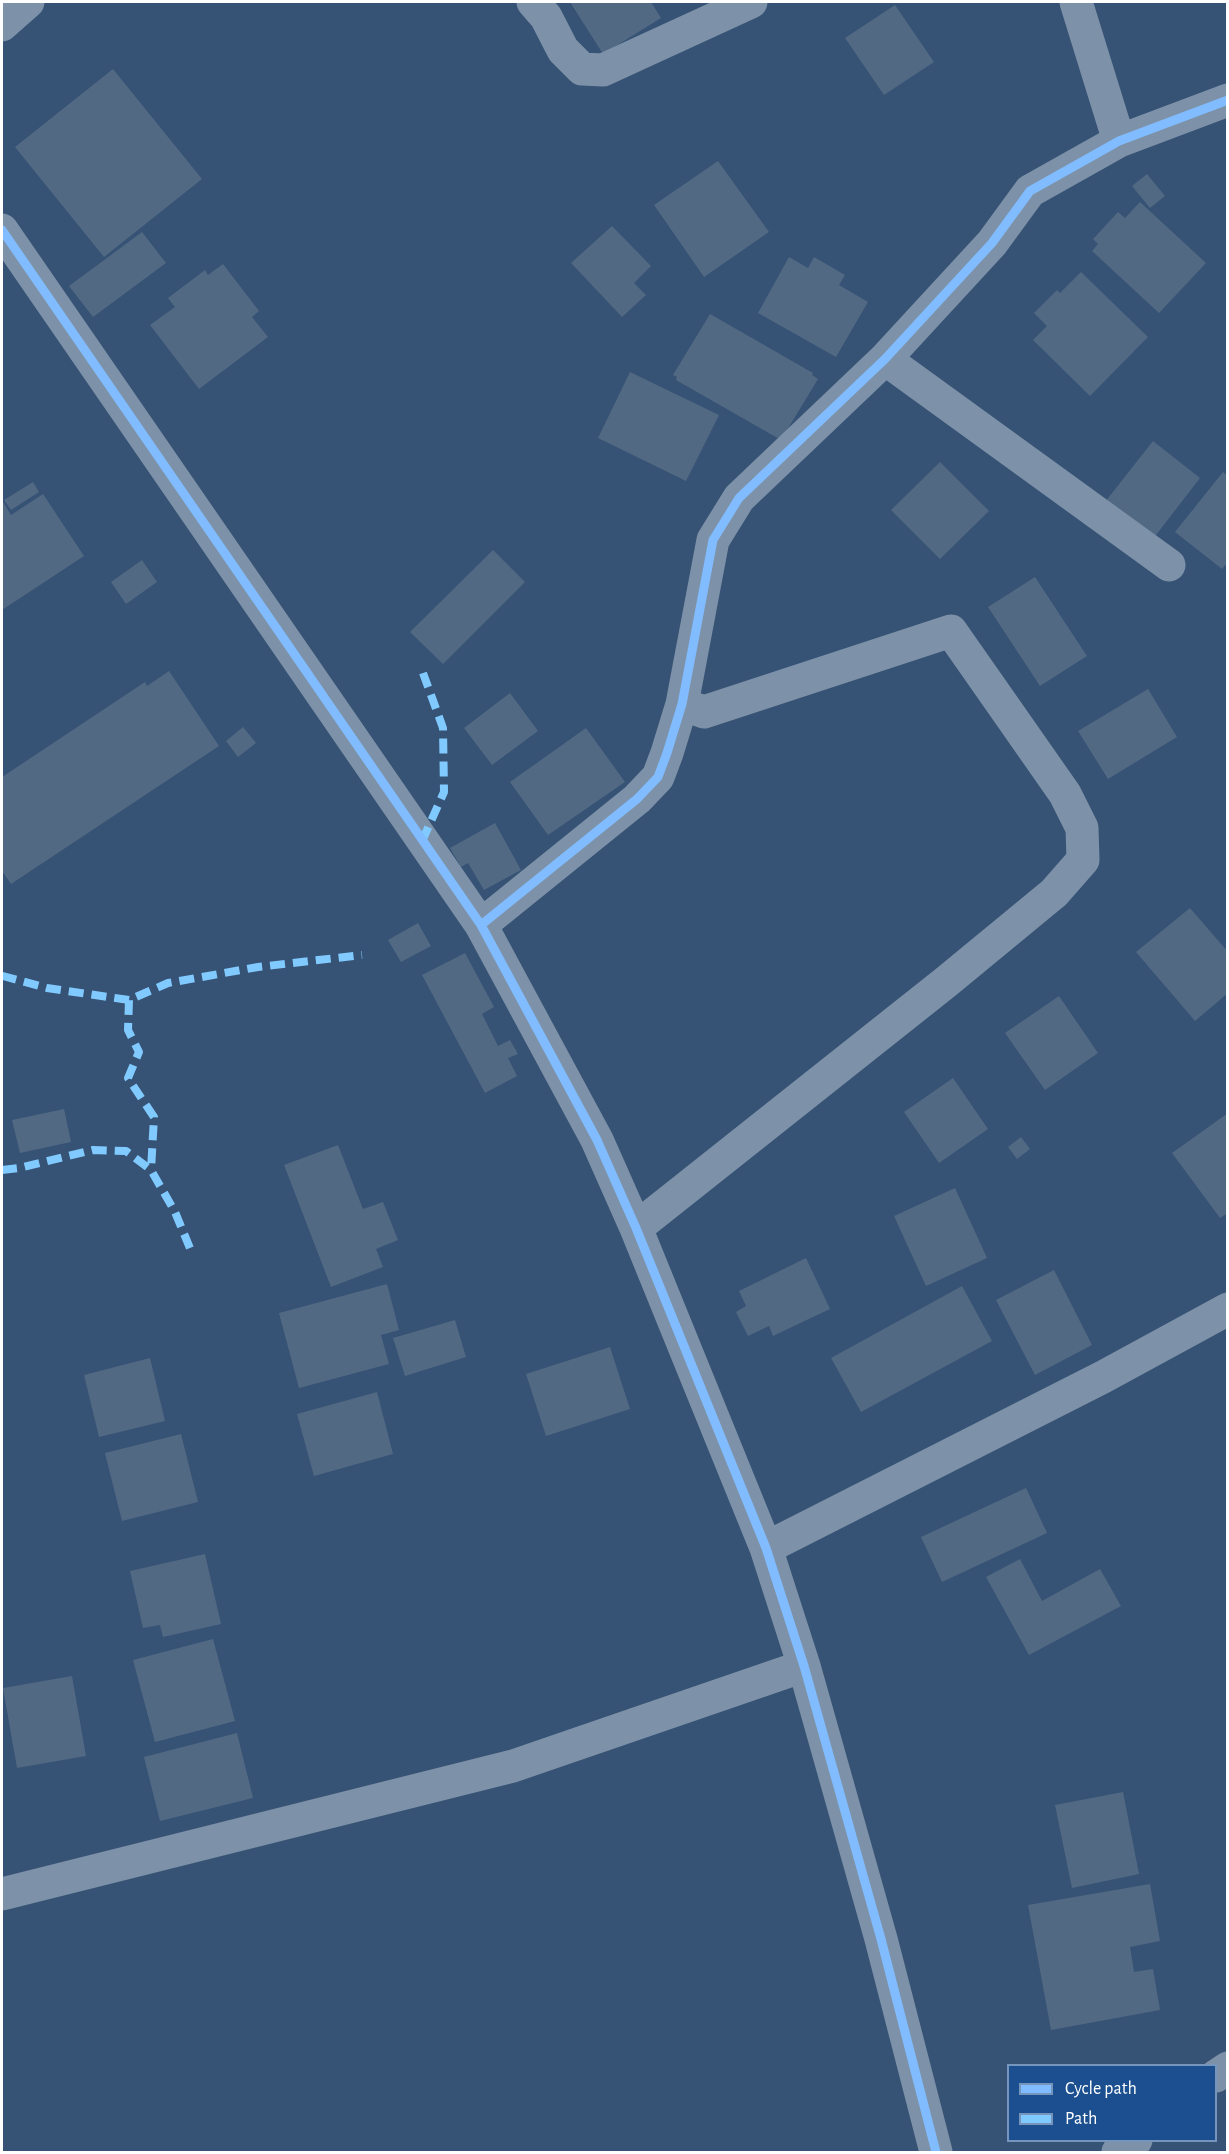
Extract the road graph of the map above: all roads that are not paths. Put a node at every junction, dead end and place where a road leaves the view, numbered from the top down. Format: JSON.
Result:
{"nodes":[{"id":1,"x":28,"y":2,"type":"edge"},
{"id":2,"x":533,"y":2,"type":"edge"},
{"id":3,"x":751,"y":2,"type":"edge"},
{"id":4,"x":1076,"y":2,"type":"edge"},
{"id":5,"x":2,"y":25,"type":"edge"},
{"id":6,"x":1227,"y":100,"type":"edge"},
{"id":7,"x":1119,"y":141,"type":"junction"},
{"id":8,"x":2,"y":230,"type":"edge"},
{"id":9,"x":885,"y":359,"type":"junction"},
{"id":10,"x":1169,"y":565,"type":"dead end"},
{"id":11,"x":682,"y":704,"type":"junction"},
{"id":12,"x":481,"y":925,"type":"junction"},
{"id":13,"x":636,"y":1228,"type":"junction"},
{"id":14,"x":1227,"y":1309,"type":"edge"},
{"id":15,"x":766,"y":1548,"type":"junction"},
{"id":16,"x":804,"y":1666,"type":"junction"},
{"id":17,"x":2,"y":1894,"type":"edge"},
{"id":18,"x":1133,"y":2142,"type":"edge"},
{"id":19,"x":936,"y":2152,"type":"edge"},
{"id":20,"x":1119,"y":2152,"type":"edge"}],
"edges":[{"from":1,"to":5,"type":"street"},
{"from":2,"to":3,"type":"street"},
{"from":4,"to":7,"type":"street"},
{"from":6,"to":7,"type":"street"},
{"from":7,"to":9,"type":"street"},
{"from":8,"to":12,"type":"street"},
{"from":9,"to":10,"type":"street"},
{"from":9,"to":11,"type":"street"},
{"from":11,"to":12,"type":"street"},
{"from":11,"to":13,"type":"street"},
{"from":12,"to":13,"type":"street"},
{"from":13,"to":15,"type":"street"},
{"from":14,"to":15,"type":"street"},
{"from":15,"to":16,"type":"street"},
{"from":16,"to":17,"type":"street"},
{"from":16,"to":19,"type":"street"},
{"from":18,"to":20,"type":"street"}]}
